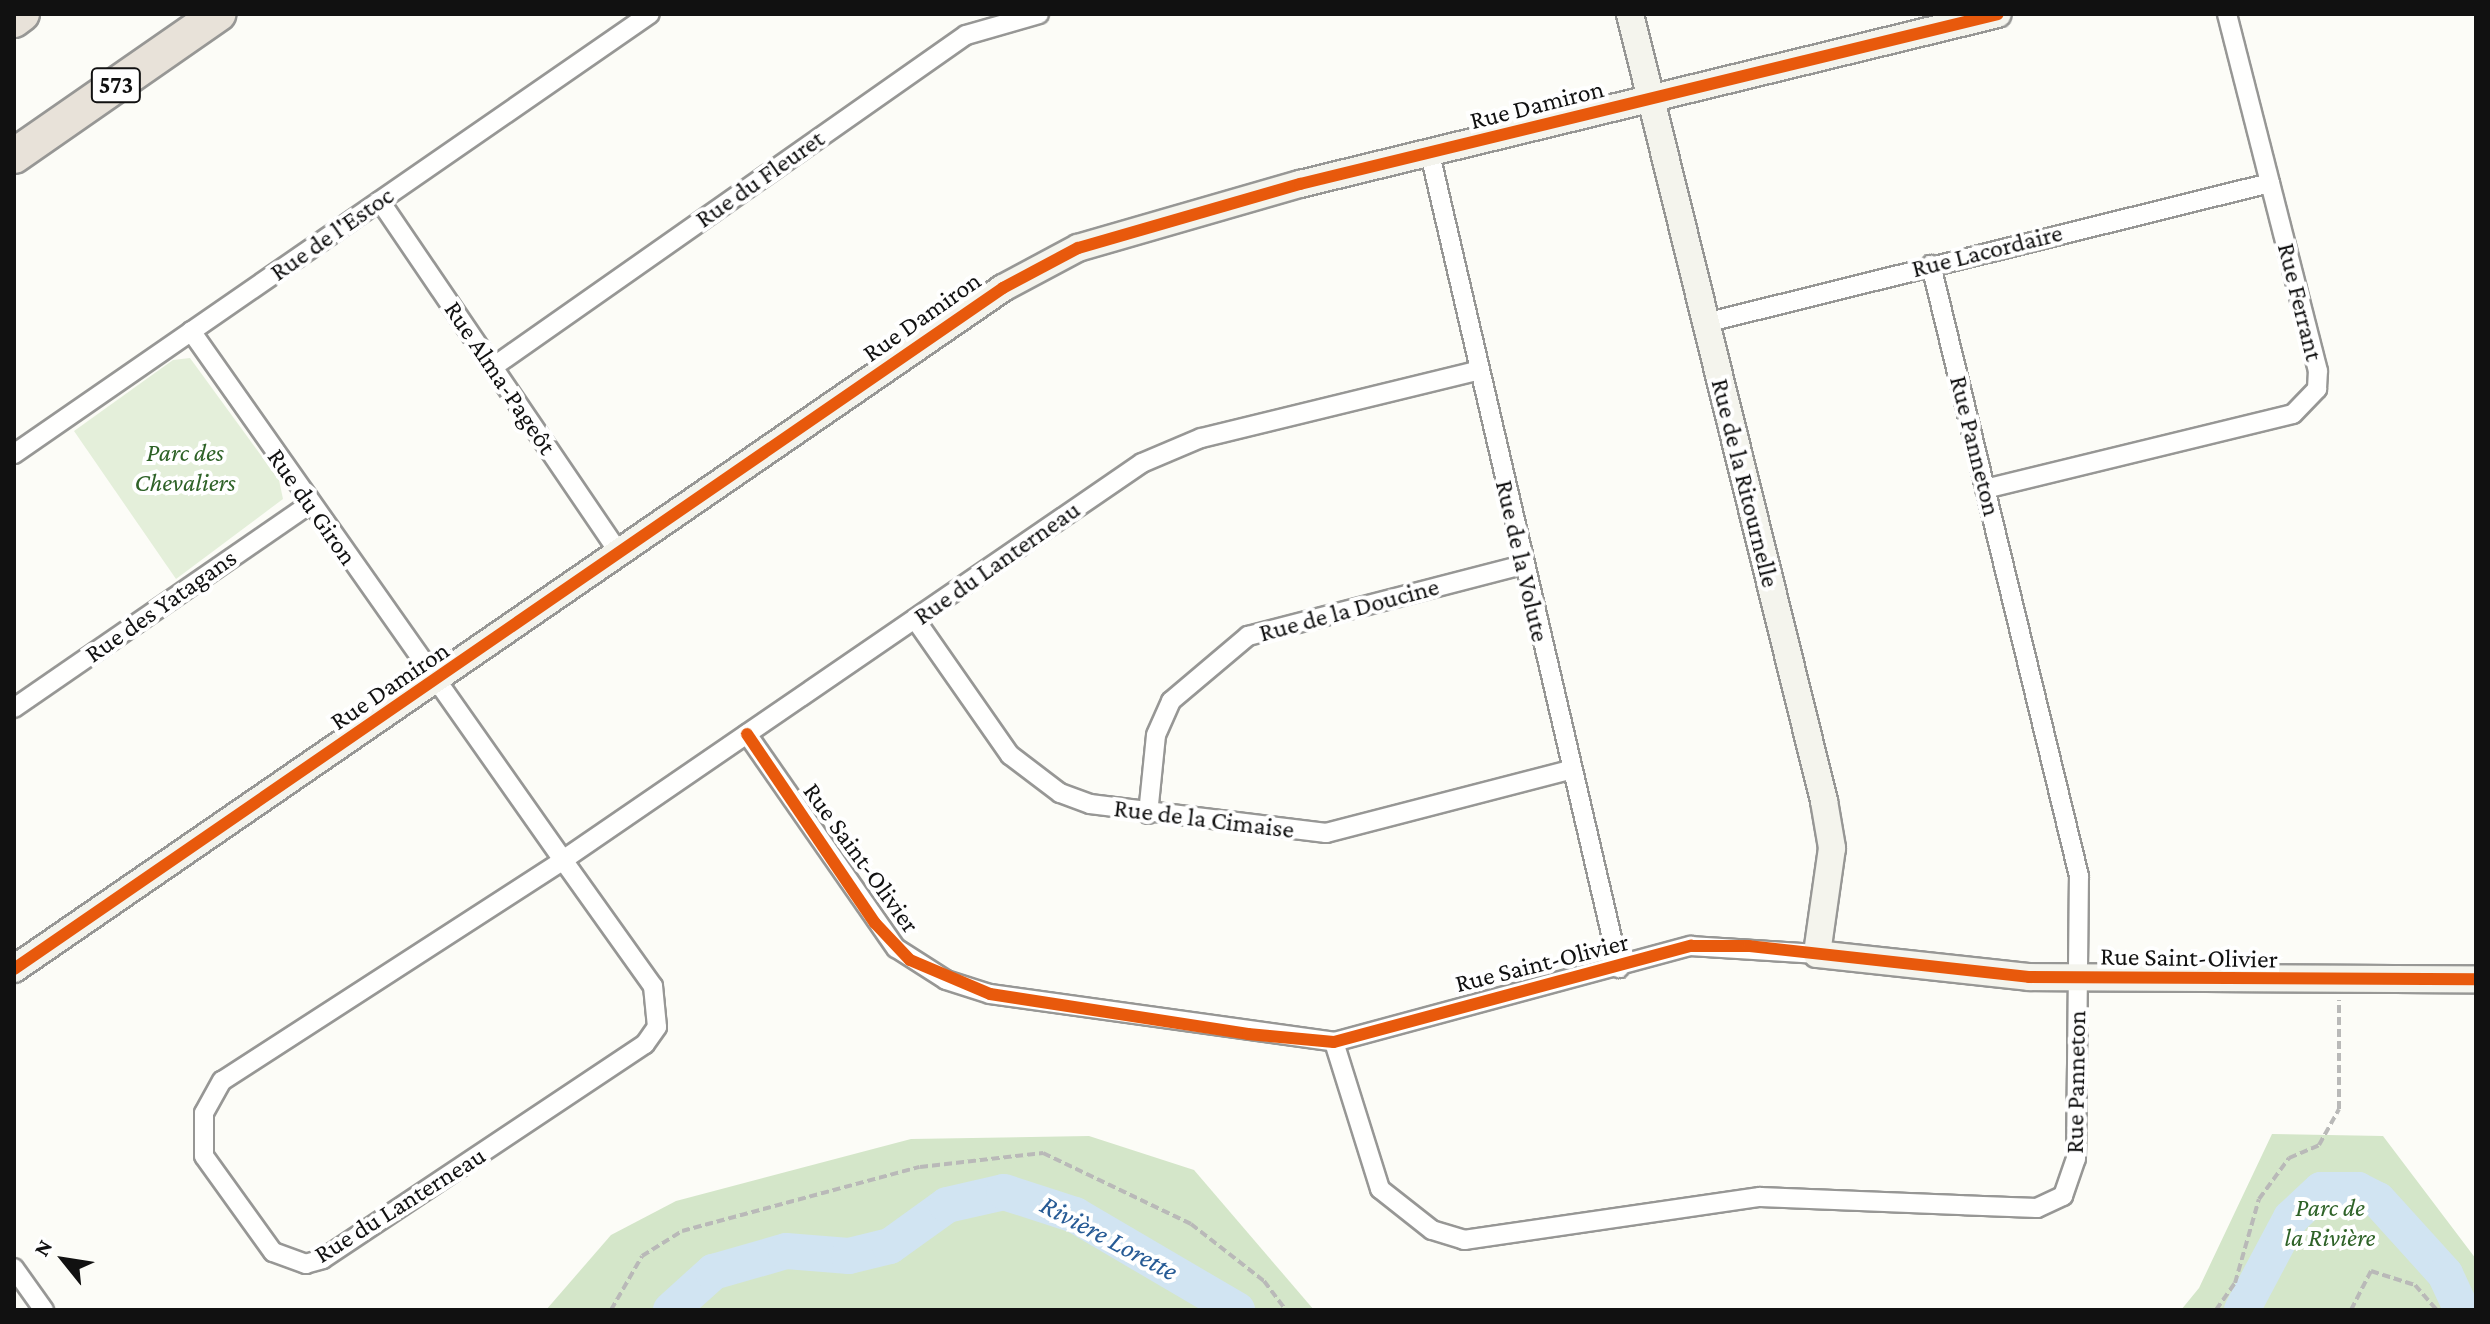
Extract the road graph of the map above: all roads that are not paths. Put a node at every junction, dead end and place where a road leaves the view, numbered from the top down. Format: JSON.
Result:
{"nodes":[{"id":1,"x":22,"y":14,"type":"edge"},
{"id":2,"x":218,"y":14,"type":"edge"},
{"id":3,"x":650,"y":14,"type":"edge"},
{"id":4,"x":1039,"y":14,"type":"edge"},
{"id":5,"x":1630,"y":14,"type":"edge"},
{"id":6,"x":1998,"y":14,"type":"edge"},
{"id":7,"x":2227,"y":14,"type":"edge"},
{"id":8,"x":14,"y":20,"type":"edge"},
{"id":9,"x":1652,"y":100,"type":"junction"},
{"id":10,"x":1430,"y":154,"type":"junction"},
{"id":11,"x":14,"y":156,"type":"edge"},
{"id":12,"x":2270,"y":183,"type":"junction"},
{"id":13,"x":380,"y":201,"type":"junction"},
{"id":14,"x":1931,"y":265,"type":"junction"},
{"id":15,"x":1705,"y":323,"type":"junction"},
{"id":16,"x":191,"y":331,"type":"junction"},
{"id":17,"x":493,"y":367,"type":"junction"},
{"id":18,"x":1479,"y":370,"type":"junction"},
{"id":19,"x":14,"y":454,"type":"edge"},
{"id":20,"x":1985,"y":489,"type":"junction"},
{"id":21,"x":310,"y":504,"type":"junction"},
{"id":22,"x":621,"y":555,"type":"junction"},
{"id":23,"x":1522,"y":565,"type":"junction"},
{"id":24,"x":915,"y":619,"type":"junction"},
{"id":25,"x":436,"y":681,"type":"junction"},
{"id":26,"x":14,"y":708,"type":"edge"},
{"id":27,"x":747,"y":734,"type":"junction"},
{"id":28,"x":1570,"y":770,"type":"junction"},
{"id":29,"x":1148,"y":814,"type":"junction"},
{"id":30,"x":563,"y":860,"type":"junction"},
{"id":31,"x":1817,"y":954,"type":"junction"},
{"id":32,"x":1619,"y":968,"type":"junction"},
{"id":33,"x":14,"y":969,"type":"edge"},
{"id":34,"x":2078,"y":978,"type":"junction"},
{"id":35,"x":2476,"y":979,"type":"edge"},
{"id":36,"x":1334,"y":1042,"type":"junction"},
{"id":37,"x":14,"y":1268,"type":"edge"},
{"id":38,"x":44,"y":1310,"type":"edge"}],
"edges":[{"from":1,"to":8,"type":"highway"},
{"from":2,"to":11,"type":"highway","number":"573"},
{"from":3,"to":13,"type":"street","name":"Rue de l'Estoc"},
{"from":4,"to":17,"type":"street","name":"Rue du Fleuret"},
{"from":5,"to":9,"type":"street","name":"Rue de la Ritournelle"},
{"from":6,"to":9,"type":"street","name":"Rue Damiron"},
{"from":7,"to":12,"type":"street","name":"Rue Ferrant"},
{"from":9,"to":10,"type":"street","name":"Rue Damiron"},
{"from":9,"to":15,"type":"street","name":"Rue de la Ritournelle"},
{"from":10,"to":18,"type":"street","name":"Rue de la Volute"},
{"from":10,"to":22,"type":"street","name":"Rue Damiron"},
{"from":12,"to":14,"type":"street","name":"Rue Lacordaire"},
{"from":12,"to":20,"type":"street","name":"Rue Ferrant"},
{"from":13,"to":16,"type":"street","name":"Rue de l'Estoc"},
{"from":13,"to":17,"type":"street","name":"Rue Alma-Pageôt"},
{"from":14,"to":15,"type":"street","name":"Rue Lacordaire"},
{"from":14,"to":20,"type":"street","name":"Rue Panneton"},
{"from":15,"to":31,"type":"street","name":"Rue de la Ritournelle"},
{"from":16,"to":19,"type":"street","name":"Rue de l'Estoc"},
{"from":16,"to":21,"type":"street","name":"Rue du Giron"},
{"from":17,"to":22,"type":"street","name":"Rue Alma-Pageôt"},
{"from":18,"to":23,"type":"street","name":"Rue de la Volute"},
{"from":18,"to":24,"type":"street","name":"Rue du Lanterneau"},
{"from":20,"to":34,"type":"street","name":"Rue Panneton"},
{"from":21,"to":25,"type":"street","name":"Rue du Giron"},
{"from":21,"to":26,"type":"street","name":"Rue des Yatagans"},
{"from":22,"to":25,"type":"street","name":"Rue Damiron"},
{"from":23,"to":28,"type":"street","name":"Rue de la Volute"},
{"from":23,"to":29,"type":"street","name":"Rue de la Doucine"},
{"from":24,"to":27,"type":"street","name":"Rue du Lanterneau"},
{"from":24,"to":29,"type":"street","name":"Rue de la Cimaise"},
{"from":25,"to":30,"type":"street","name":"Rue du Lanterneau"},
{"from":25,"to":33,"type":"street","name":"Rue Damiron"},
{"from":27,"to":30,"type":"street","name":"Rue du Lanterneau"},
{"from":27,"to":36,"type":"street","name":"Rue Saint-Olivier"},
{"from":28,"to":29,"type":"street","name":"Rue de la Cimaise"},
{"from":28,"to":32,"type":"street","name":"Rue de la Volute"},
{"from":30,"to":30,"type":"street","name":"Rue du Lanterneau"},
{"from":31,"to":32,"type":"street","name":"Rue Saint-Olivier"},
{"from":31,"to":34,"type":"street","name":"Rue Saint-Olivier"},
{"from":32,"to":36,"type":"street","name":"Rue Saint-Olivier"},
{"from":34,"to":35,"type":"street","name":"Rue Saint-Olivier"},
{"from":34,"to":36,"type":"street","name":"Rue Panneton"},
{"from":37,"to":38,"type":"street"}]}
